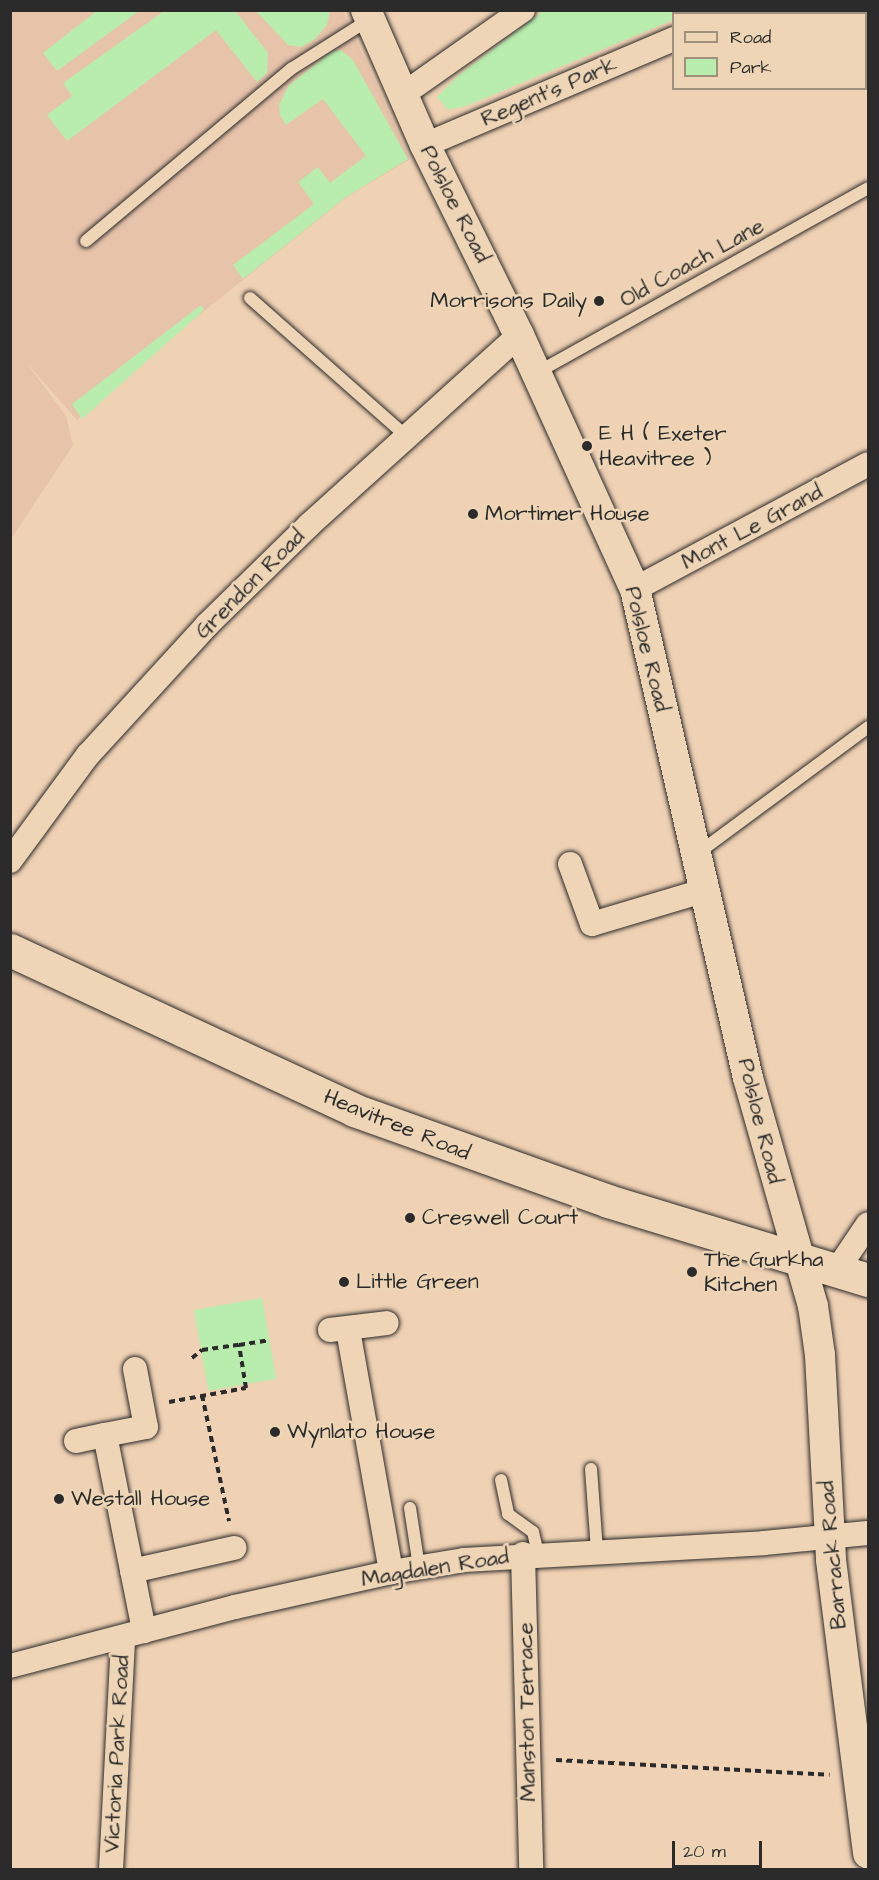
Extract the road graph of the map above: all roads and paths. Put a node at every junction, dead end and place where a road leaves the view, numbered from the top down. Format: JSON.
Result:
{"nodes":[{"id":1,"x":522,"y":10,"type":"edge"},
{"id":2,"x":368,"y":15,"type":"edge"},
{"id":3,"x":672,"y":40,"type":"edge"},
{"id":4,"x":402,"y":95,"type":"junction"},
{"id":5,"x":425,"y":146,"type":"junction"},
{"id":6,"x":868,"y":188,"type":"edge"},
{"id":7,"x":86,"y":241,"type":"dead end"},
{"id":8,"x":250,"y":298,"type":"dead end"},
{"id":9,"x":519,"y":335,"type":"junction"},
{"id":10,"x":535,"y":374,"type":"junction"},
{"id":11,"x":406,"y":436,"type":"junction"},
{"id":12,"x":868,"y":464,"type":"edge"},
{"id":13,"x":635,"y":590,"type":"junction"},
{"id":14,"x":868,"y":727,"type":"edge"},
{"id":15,"x":696,"y":855,"type":"junction"},
{"id":16,"x":10,"y":861,"type":"edge"},
{"id":17,"x":570,"y":864,"type":"dead end"},
{"id":18,"x":706,"y":890,"type":"junction"},
{"id":19,"x":10,"y":950,"type":"edge"},
{"id":20,"x":868,"y":1224,"type":"edge"},
{"id":21,"x":800,"y":1257,"type":"junction"},
{"id":22,"x":837,"y":1270,"type":"junction"},
{"id":23,"x":868,"y":1280,"type":"edge"},
{"id":24,"x":387,"y":1323,"type":"dead end"},
{"id":25,"x":269,"y":1340,"type":"dead end"},
{"id":26,"x":239,"y":1345,"type":"junction"},
{"id":27,"x":192,"y":1358,"type":"dead end"},
{"id":28,"x":135,"y":1369,"type":"dead end"},
{"id":29,"x":202,"y":1395,"type":"junction"},
{"id":30,"x":142,"y":1407,"type":"junction"},
{"id":31,"x":105,"y":1435,"type":"junction"},
{"id":32,"x":76,"y":1441,"type":"dead end"},
{"id":33,"x":591,"y":1469,"type":"dead end"},
{"id":34,"x":501,"y":1480,"type":"dead end"},
{"id":35,"x":410,"y":1508,"type":"dead end"},
{"id":36,"x":226,"y":1510,"type":"dead end"},
{"id":37,"x":868,"y":1533,"type":"edge"},
{"id":38,"x":829,"y":1537,"type":"junction"},
{"id":39,"x":234,"y":1548,"type":"dead end"},
{"id":40,"x":597,"y":1551,"type":"junction"},
{"id":41,"x":530,"y":1554,"type":"junction"},
{"id":42,"x":419,"y":1568,"type":"junction"},
{"id":43,"x":132,"y":1571,"type":"junction"},
{"id":44,"x":391,"y":1572,"type":"junction"},
{"id":45,"x":133,"y":1635,"type":"junction"},
{"id":46,"x":10,"y":1666,"type":"edge"},
{"id":47,"x":528,"y":1758,"type":"junction"},
{"id":48,"x":857,"y":1777,"type":"junction"},
{"id":49,"x":868,"y":1854,"type":"edge"},
{"id":50,"x":111,"y":1869,"type":"edge"},
{"id":51,"x":531,"y":1869,"type":"edge"}],
"edges":[{"from":1,"to":4,"type":"street"},
{"from":2,"to":4,"type":"street","name":"Polsloe Road"},
{"from":2,"to":7,"type":"lane"},
{"from":3,"to":5,"type":"street","name":"Regent's Park"},
{"from":4,"to":5,"type":"street","name":"Polsloe Road"},
{"from":5,"to":9,"type":"street","name":"Polsloe Road"},
{"from":6,"to":10,"type":"lane","name":"Old Coach Lane"},
{"from":8,"to":11,"type":"lane"},
{"from":9,"to":10,"type":"street","name":"Polsloe Road"},
{"from":9,"to":11,"type":"street","name":"Grendon Road"},
{"from":10,"to":13,"type":"street","name":"Polsloe Road"},
{"from":11,"to":16,"type":"street","name":"Grendon Road"},
{"from":12,"to":13,"type":"street","name":"Mont Le Grand"},
{"from":13,"to":15,"type":"street","name":"Polsloe Road"},
{"from":14,"to":15,"type":"lane"},
{"from":15,"to":18,"type":"street","name":"Polsloe Road"},
{"from":17,"to":18,"type":"street"},
{"from":18,"to":21,"type":"street","name":"Polsloe Road"},
{"from":19,"to":21,"type":"main road","name":"Heavitree Road"},
{"from":20,"to":22,"type":"street"},
{"from":21,"to":22,"type":"main road","name":"Heavitree Road"},
{"from":21,"to":38,"type":"street","name":"Barrack Road"},
{"from":22,"to":23,"type":"main road","name":"Heavitree Road"},
{"from":24,"to":44,"type":"street"},
{"from":25,"to":26,"type":"path"},
{"from":26,"to":27,"type":"path"},
{"from":26,"to":29,"type":"path"},
{"from":28,"to":30,"type":"street"},
{"from":29,"to":30,"type":"path"},
{"from":29,"to":36,"type":"path"},
{"from":30,"to":31,"type":"street"},
{"from":31,"to":32,"type":"street"},
{"from":31,"to":43,"type":"street","name":"Victoria Park Road"},
{"from":33,"to":40,"type":"lane"},
{"from":34,"to":41,"type":"lane"},
{"from":35,"to":42,"type":"lane"},
{"from":37,"to":38,"type":"street","name":"Magdalen Road"},
{"from":38,"to":40,"type":"street","name":"Magdalen Road"},
{"from":38,"to":48,"type":"street","name":"Barrack Road"},
{"from":39,"to":43,"type":"street"},
{"from":40,"to":41,"type":"street","name":"Magdalen Road"},
{"from":41,"to":42,"type":"street","name":"Magdalen Road"},
{"from":41,"to":47,"type":"street","name":"Manston Terrace"},
{"from":42,"to":44,"type":"street","name":"Magdalen Road"},
{"from":43,"to":45,"type":"street","name":"Victoria Park Road"},
{"from":44,"to":45,"type":"street","name":"Magdalen Road"},
{"from":45,"to":46,"type":"street","name":"Magdalen Road"},
{"from":45,"to":50,"type":"street","name":"Victoria Park Road"},
{"from":47,"to":48,"type":"path"},
{"from":47,"to":51,"type":"street","name":"Manston Terrace"},
{"from":48,"to":49,"type":"street","name":"Barrack Road"}]}
